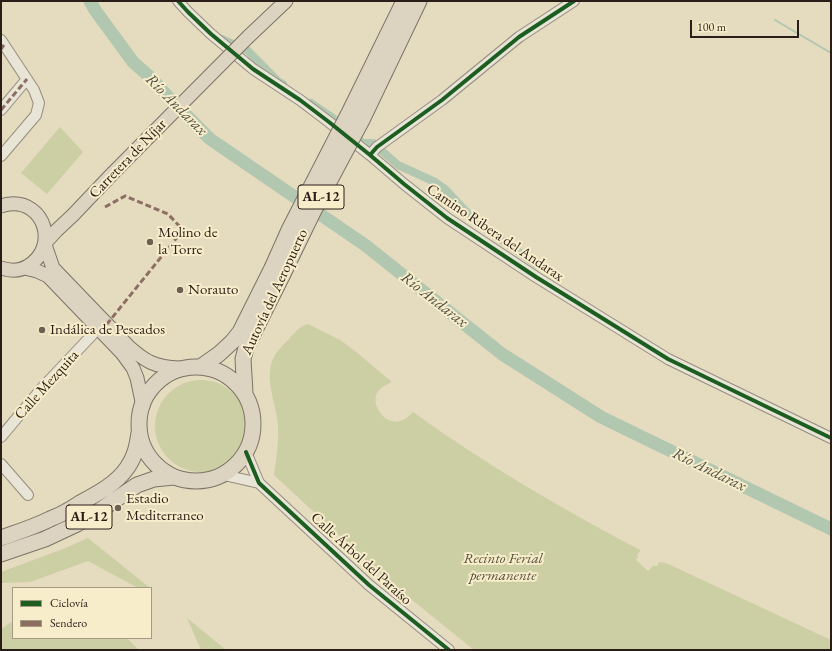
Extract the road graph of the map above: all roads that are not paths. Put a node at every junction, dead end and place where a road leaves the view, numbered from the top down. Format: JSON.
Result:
{"nodes":[{"id":1,"x":178,"y":1,"type":"edge"},
{"id":2,"x":286,"y":1,"type":"edge"},
{"id":3,"x":404,"y":1,"type":"edge"},
{"id":4,"x":419,"y":1,"type":"edge"},
{"id":5,"x":574,"y":1,"type":"edge"},
{"id":6,"x":2,"y":45,"type":"edge"},
{"id":7,"x":27,"y":79,"type":"junction"},
{"id":8,"x":1,"y":110,"type":"edge"},
{"id":9,"x":355,"y":118,"type":"junction"},
{"id":10,"x":370,"y":155,"type":"junction"},
{"id":11,"x":1,"y":156,"type":"edge"},
{"id":12,"x":1,"y":206,"type":"edge"},
{"id":13,"x":73,"y":215,"type":"junction"},
{"id":14,"x":39,"y":217,"type":"junction"},
{"id":15,"x":45,"y":244,"type":"junction"},
{"id":16,"x":1,"y":268,"type":"edge"},
{"id":17,"x":23,"y":269,"type":"junction"},
{"id":18,"x":277,"y":272,"type":"junction"},
{"id":19,"x":1,"y":281,"type":"edge"},
{"id":20,"x":93,"y":334,"type":"dead end"},
{"id":21,"x":202,"y":366,"type":"junction"},
{"id":22,"x":180,"y":368,"type":"junction"},
{"id":23,"x":245,"y":393,"type":"junction"},
{"id":24,"x":143,"y":406,"type":"junction"},
{"id":25,"x":140,"y":431,"type":"junction"},
{"id":26,"x":1,"y":437,"type":"edge"},
{"id":27,"x":831,"y":438,"type":"edge"},
{"id":28,"x":246,"y":452,"type":"junction"},
{"id":29,"x":1,"y":464,"type":"edge"},
{"id":30,"x":224,"y":475,"type":"junction"},
{"id":31,"x":174,"y":477,"type":"junction"},
{"id":32,"x":259,"y":483,"type":"junction"},
{"id":33,"x":28,"y":495,"type":"dead end"},
{"id":34,"x":1,"y":538,"type":"edge"},
{"id":35,"x":1,"y":554,"type":"edge"},
{"id":36,"x":449,"y":650,"type":"edge"}],
"edges":[{"from":1,"to":10,"type":"street","name":"Camino Ribera del Andarax"},
{"from":2,"to":13,"type":"main road","name":"Carretera de Níjar","bridge":true},
{"from":3,"to":9,"type":"highway","name":"Autovía del Aeropuerto","number":"AL-12"},
{"from":4,"to":9,"type":"highway","name":"Autovía del Aeropuerto","number":"AL-12"},
{"from":5,"to":10,"type":"street"},
{"from":6,"to":7,"type":"street"},
{"from":7,"to":8,"type":"street"},
{"from":7,"to":11,"type":"street"},
{"from":9,"to":18,"type":"highway","name":"Autovía del Aeropuerto","number":"AL-12","bridge":true},
{"from":10,"to":27,"type":"street","name":"Camino Ribera del Andarax"},
{"from":12,"to":14,"type":"main road"},
{"from":13,"to":14,"type":"main road"},
{"from":13,"to":15,"type":"main road","name":"Carretera de Níjar"},
{"from":14,"to":15,"type":"main road"},
{"from":15,"to":17,"type":"main road","name":"Carretera de Níjar"},
{"from":15,"to":22,"type":"main road"},
{"from":16,"to":17,"type":"main road"},
{"from":17,"to":19,"type":"main road"},
{"from":17,"to":24,"type":"main road"},
{"from":18,"to":21,"type":"highway","name":"Autovía del Aeropuerto","number":"AL-12"},
{"from":18,"to":23,"type":"highway","name":"Autovía del Aeropuerto","number":"AL-12"},
{"from":20,"to":26,"type":"street","name":"Calle Mezquita"},
{"from":21,"to":22,"type":"highway","number":"AL-12"},
{"from":21,"to":23,"type":"highway","number":"AL-12"},
{"from":22,"to":24,"type":"highway","number":"AL-12"},
{"from":23,"to":28,"type":"highway","number":"AL-12"},
{"from":24,"to":25,"type":"highway","number":"AL-12"},
{"from":25,"to":31,"type":"highway","number":"AL-12"},
{"from":25,"to":34,"type":"highway","number":"AL-12"},
{"from":28,"to":30,"type":"highway","number":"AL-12"},
{"from":28,"to":32,"type":"street"},
{"from":29,"to":33,"type":"street"},
{"from":30,"to":31,"type":"highway","number":"AL-12"},
{"from":30,"to":32,"type":"street"},
{"from":31,"to":35,"type":"highway","number":"AL-12"},
{"from":32,"to":36,"type":"street","name":"Calle Árbol del Paraíso"}]}
